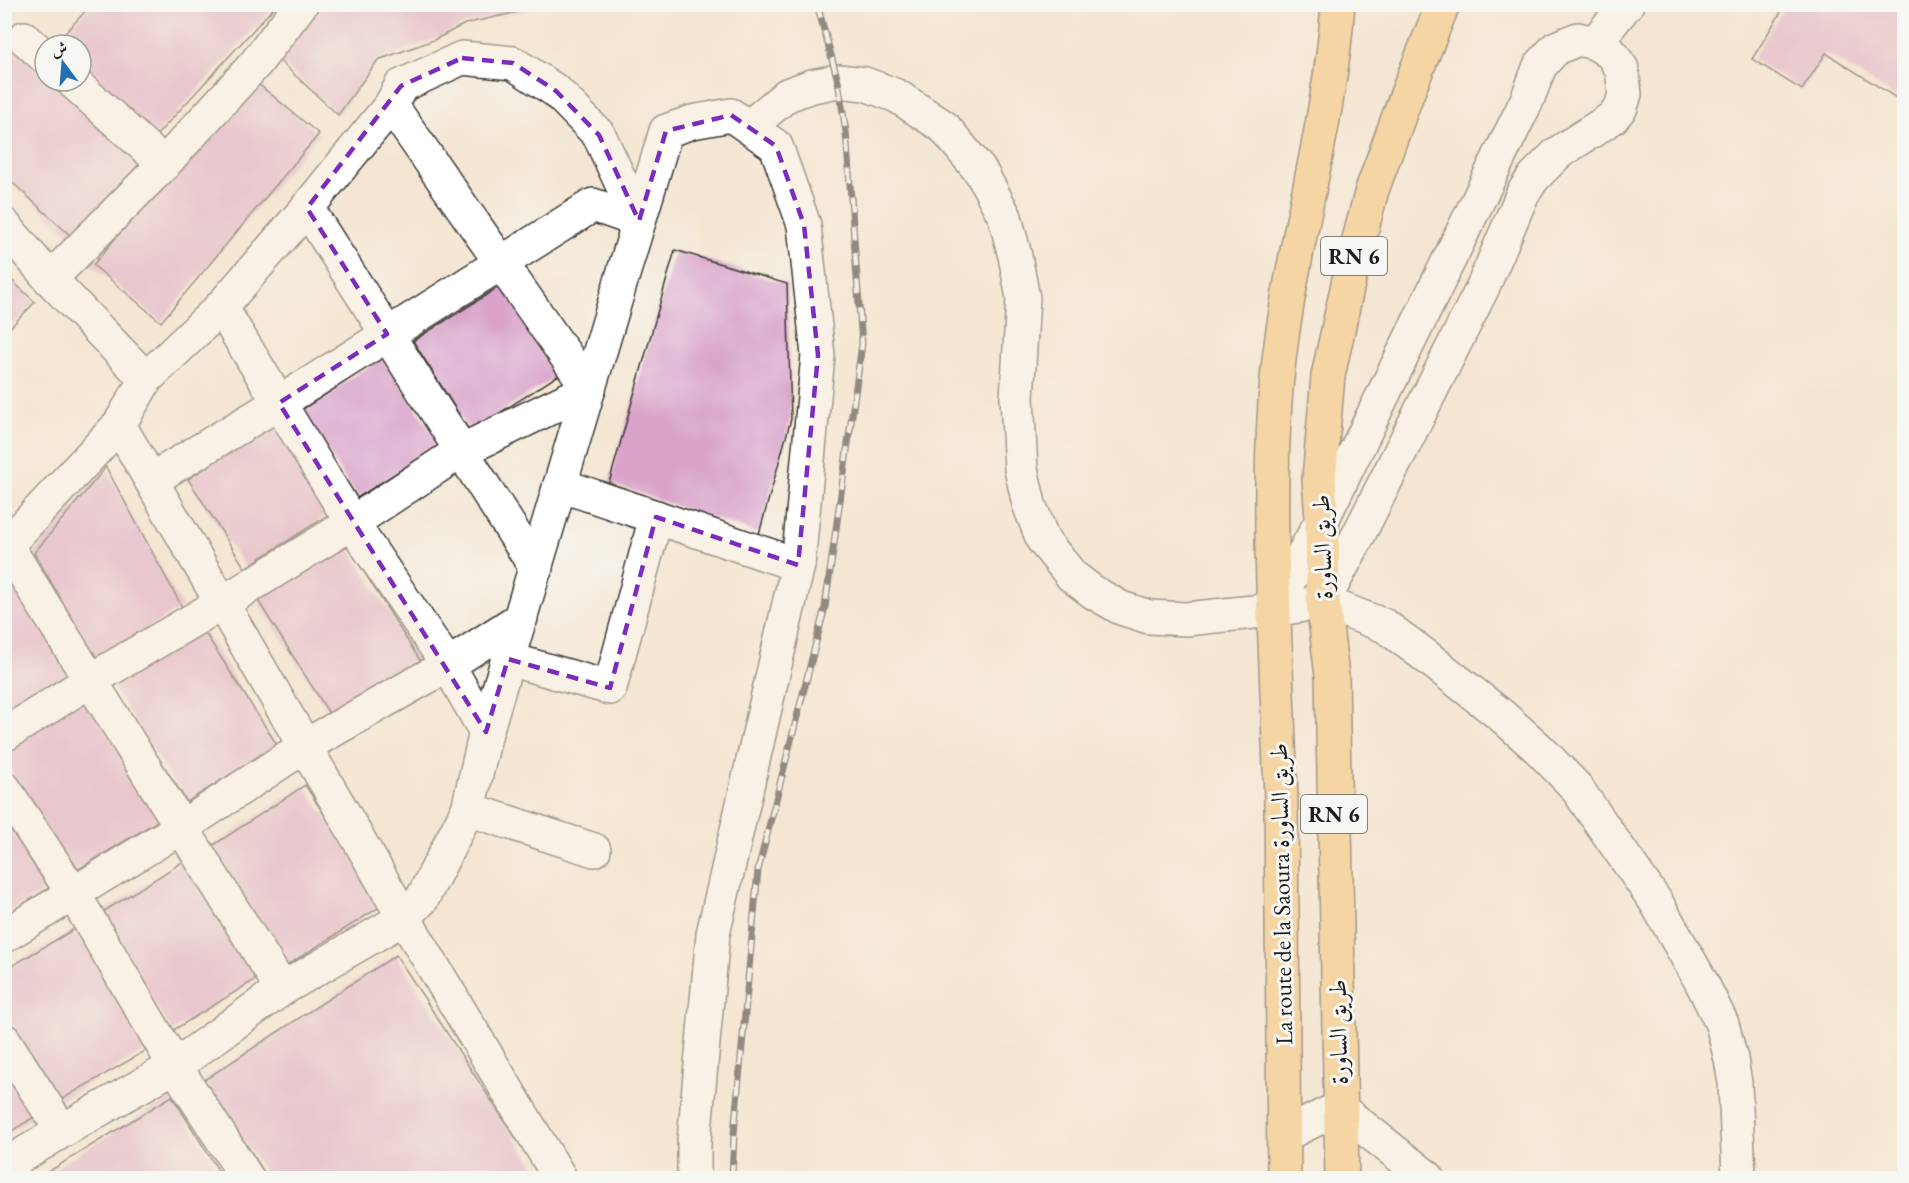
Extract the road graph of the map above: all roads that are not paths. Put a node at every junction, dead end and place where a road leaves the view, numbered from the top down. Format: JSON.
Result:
{"nodes":[{"id":1,"x":301,"y":4,"type":"edge"},
{"id":2,"x":1338,"y":4,"type":"edge"},
{"id":3,"x":1443,"y":4,"type":"edge"},
{"id":4,"x":1627,"y":4,"type":"edge"},
{"id":5,"x":1595,"y":43,"type":"junction"},
{"id":6,"x":85,"y":93,"type":"edge"},
{"id":7,"x":391,"y":105,"type":"junction"},
{"id":8,"x":749,"y":127,"type":"junction"},
{"id":9,"x":164,"y":164,"type":"junction"},
{"id":10,"x":307,"y":208,"type":"junction"},
{"id":11,"x":639,"y":221,"type":"junction"},
{"id":12,"x":4,"y":225,"type":"edge"},
{"id":13,"x":500,"y":262,"type":"junction"},
{"id":14,"x":50,"y":279,"type":"junction"},
{"id":15,"x":221,"y":307,"type":"junction"},
{"id":16,"x":387,"y":334,"type":"junction"},
{"id":17,"x":146,"y":379,"type":"junction"},
{"id":18,"x":589,"y":389,"type":"junction"},
{"id":19,"x":279,"y":403,"type":"junction"},
{"id":20,"x":119,"y":425,"type":"junction"},
{"id":21,"x":461,"y":451,"type":"junction"},
{"id":22,"x":151,"y":480,"type":"junction"},
{"id":23,"x":560,"y":485,"type":"junction"},
{"id":24,"x":656,"y":517,"type":"junction"},
{"id":25,"x":1322,"y":520,"type":"junction"},
{"id":26,"x":352,"y":523,"type":"junction"},
{"id":27,"x":6,"y":547,"type":"edge"},
{"id":28,"x":798,"y":565,"type":"junction"},
{"id":29,"x":536,"y":568,"type":"junction"},
{"id":30,"x":1323,"y":602,"type":"junction"},
{"id":31,"x":222,"y":603,"type":"junction"},
{"id":32,"x":1273,"y":610,"type":"junction"},
{"id":33,"x":520,"y":618,"type":"junction"},
{"id":34,"x":508,"y":659,"type":"junction"},
{"id":35,"x":448,"y":665,"type":"junction"},
{"id":36,"x":91,"y":680,"type":"junction"},
{"id":37,"x":486,"y":732,"type":"junction"},
{"id":38,"x":4,"y":735,"type":"edge"},
{"id":39,"x":305,"y":746,"type":"junction"},
{"id":40,"x":4,"y":788,"type":"edge"},
{"id":41,"x":468,"y":809,"type":"junction"},
{"id":42,"x":182,"y":827,"type":"junction"},
{"id":43,"x":594,"y":850,"type":"dead end"},
{"id":44,"x":73,"y":893,"type":"junction"},
{"id":45,"x":404,"y":918,"type":"junction"},
{"id":46,"x":4,"y":936,"type":"edge"},
{"id":47,"x":282,"y":989,"type":"junction"},
{"id":48,"x":4,"y":1040,"type":"edge"},
{"id":49,"x":175,"y":1066,"type":"junction"},
{"id":50,"x":1339,"y":1108,"type":"junction"},
{"id":51,"x":62,"y":1131,"type":"junction"},
{"id":52,"x":1284,"y":1135,"type":"junction"},
{"id":53,"x":4,"y":1166,"type":"edge"},
{"id":54,"x":247,"y":1179,"type":"edge"},
{"id":55,"x":560,"y":1179,"type":"edge"},
{"id":56,"x":694,"y":1179,"type":"edge"},
{"id":57,"x":1284,"y":1179,"type":"edge"},
{"id":58,"x":1342,"y":1179,"type":"edge"},
{"id":59,"x":1428,"y":1179,"type":"edge"},
{"id":60,"x":1739,"y":1179,"type":"edge"}],
"edges":[{"from":1,"to":9,"type":"street"},
{"from":2,"to":32,"type":"highway","name":"طريق الساورة","number":"RN 6"},
{"from":3,"to":25,"type":"highway","name":"طريق الساورة","number":"RN 6"},
{"from":4,"to":5,"type":"street"},
{"from":5,"to":25,"type":"street"},
{"from":5,"to":30,"type":"street"},
{"from":6,"to":9,"type":"street"},
{"from":7,"to":10,"type":"street"},
{"from":7,"to":11,"type":"street"},
{"from":7,"to":13,"type":"street"},
{"from":8,"to":11,"type":"street"},
{"from":8,"to":28,"type":"street"},
{"from":8,"to":32,"type":"street"},
{"from":9,"to":14,"type":"street"},
{"from":10,"to":15,"type":"street"},
{"from":10,"to":16,"type":"street"},
{"from":11,"to":13,"type":"street"},
{"from":11,"to":18,"type":"street"},
{"from":12,"to":14,"type":"street"},
{"from":13,"to":16,"type":"street"},
{"from":13,"to":18,"type":"street"},
{"from":14,"to":17,"type":"street"},
{"from":15,"to":17,"type":"street"},
{"from":15,"to":19,"type":"street"},
{"from":16,"to":19,"type":"street"},
{"from":16,"to":21,"type":"street"},
{"from":17,"to":20,"type":"street"},
{"from":18,"to":21,"type":"street"},
{"from":18,"to":23,"type":"street"},
{"from":19,"to":22,"type":"street"},
{"from":19,"to":26,"type":"street"},
{"from":20,"to":22,"type":"street"},
{"from":20,"to":27,"type":"street"},
{"from":21,"to":26,"type":"street"},
{"from":21,"to":29,"type":"street"},
{"from":22,"to":31,"type":"street"},
{"from":23,"to":24,"type":"street"},
{"from":23,"to":29,"type":"street"},
{"from":24,"to":28,"type":"street"},
{"from":24,"to":34,"type":"street"},
{"from":25,"to":30,"type":"highway","name":"طريق الساورة","number":"RN 6"},
{"from":25,"to":32,"type":"street"},
{"from":26,"to":31,"type":"street"},
{"from":26,"to":35,"type":"street"},
{"from":27,"to":36,"type":"street"},
{"from":28,"to":56,"type":"street"},
{"from":29,"to":33,"type":"street"},
{"from":30,"to":32,"type":"street"},
{"from":30,"to":50,"type":"highway","name":"طريق الساورة","number":"RN 6"},
{"from":30,"to":60,"type":"street"},
{"from":31,"to":36,"type":"street"},
{"from":31,"to":39,"type":"street"},
{"from":32,"to":52,"type":"highway","name":"La route de la Saoura طريق الساورة","number":"RN 6"},
{"from":33,"to":34,"type":"street"},
{"from":33,"to":35,"type":"street"},
{"from":34,"to":37,"type":"street"},
{"from":35,"to":37,"type":"street"},
{"from":35,"to":39,"type":"street"},
{"from":36,"to":38,"type":"street"},
{"from":36,"to":42,"type":"street"},
{"from":37,"to":41,"type":"street"},
{"from":39,"to":42,"type":"street"},
{"from":39,"to":45,"type":"street"},
{"from":40,"to":44,"type":"street"},
{"from":41,"to":43,"type":"street"},
{"from":41,"to":45,"type":"street"},
{"from":42,"to":44,"type":"street"},
{"from":42,"to":47,"type":"street"},
{"from":44,"to":46,"type":"street"},
{"from":44,"to":49,"type":"street"},
{"from":45,"to":47,"type":"street"},
{"from":45,"to":55,"type":"street"},
{"from":47,"to":49,"type":"street"},
{"from":48,"to":51,"type":"street"},
{"from":49,"to":51,"type":"street"},
{"from":49,"to":54,"type":"street"},
{"from":50,"to":52,"type":"street"},
{"from":50,"to":58,"type":"highway","number":"RN 6"},
{"from":50,"to":59,"type":"street"},
{"from":51,"to":53,"type":"street"},
{"from":52,"to":57,"type":"highway","name":"La route de la Saoura طريق الساورة","number":"RN 6"}]}
